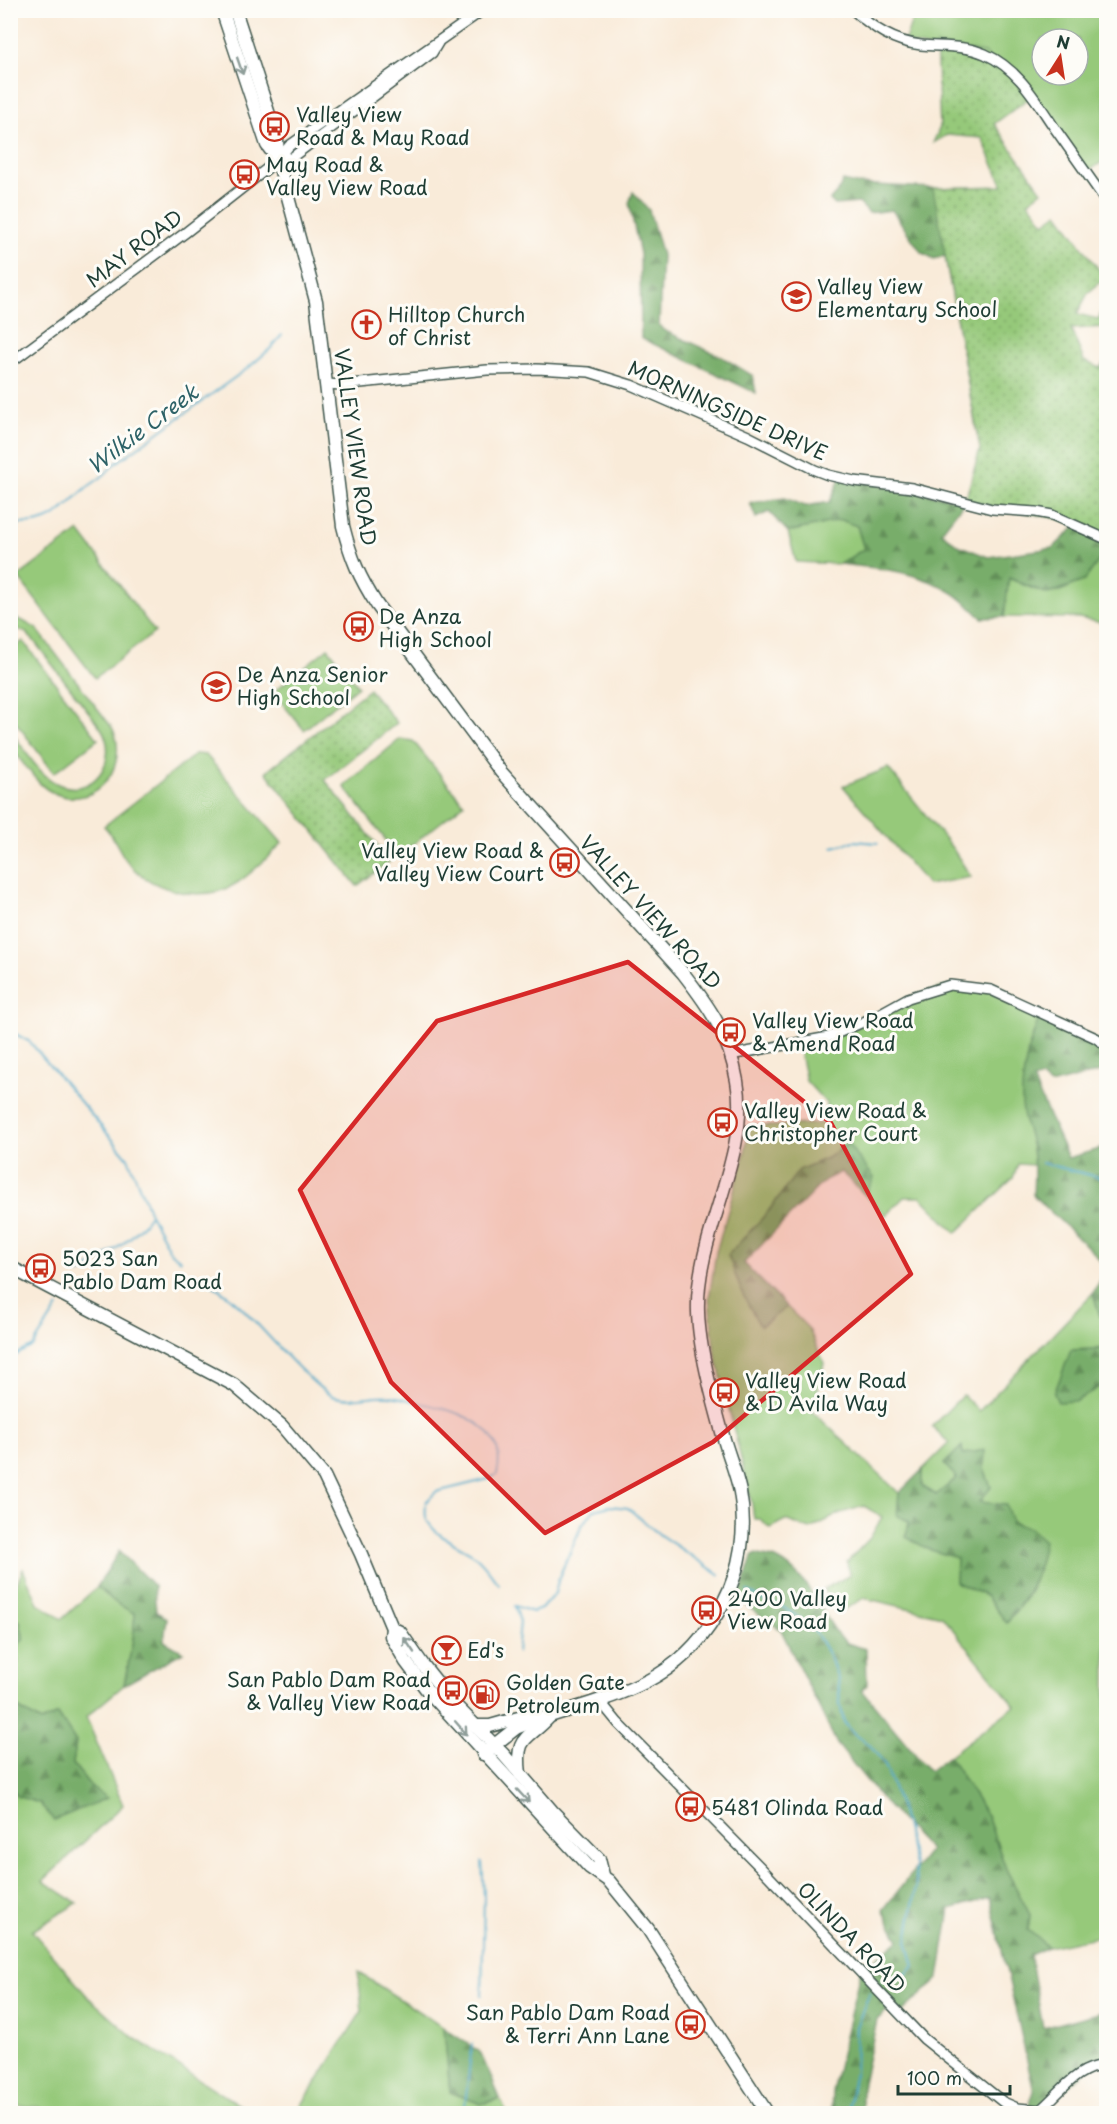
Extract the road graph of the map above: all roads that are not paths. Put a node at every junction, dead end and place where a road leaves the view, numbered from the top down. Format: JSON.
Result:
{"nodes":[{"id":1,"x":222,"y":10,"type":"edge"},
{"id":2,"x":235,"y":10,"type":"edge"},
{"id":3,"x":483,"y":10,"type":"edge"},
{"id":4,"x":853,"y":10,"type":"edge"},
{"id":5,"x":278,"y":160,"type":"junction"},
{"id":6,"x":1107,"y":201,"type":"edge"},
{"id":7,"x":10,"y":363,"type":"edge"},
{"id":8,"x":327,"y":384,"type":"junction"},
{"id":9,"x":1107,"y":539,"type":"edge"},
{"id":10,"x":1107,"y":1046,"type":"edge"},
{"id":11,"x":730,"y":1054,"type":"junction"},
{"id":12,"x":10,"y":1267,"type":"edge"},
{"id":13,"x":392,"y":1628,"type":"junction"},
{"id":14,"x":406,"y":1662,"type":"junction"},
{"id":15,"x":440,"y":1688,"type":"junction"},
{"id":16,"x":600,"y":1701,"type":"junction"},
{"id":17,"x":551,"y":1715,"type":"junction"},
{"id":18,"x":477,"y":1726,"type":"junction"},
{"id":19,"x":495,"y":1745,"type":"junction"},
{"id":20,"x":483,"y":1754,"type":"junction"},
{"id":21,"x":520,"y":1774,"type":"junction"},
{"id":22,"x":603,"y":1875,"type":"junction"},
{"id":23,"x":1107,"y":2066,"type":"edge"},
{"id":24,"x":768,"y":2114,"type":"edge"}],
"edges":[{"from":1,"to":5,"type":"main road","name":"VALLEY VIEW ROAD","one_way":true},
{"from":2,"to":5,"type":"main road","name":"VALLEY VIEW ROAD"},
{"from":3,"to":5,"type":"street","name":"MAY ROAD"},
{"from":4,"to":6,"type":"street"},
{"from":5,"to":7,"type":"street","name":"MAY ROAD"},
{"from":5,"to":8,"type":"main road","name":"VALLEY VIEW ROAD"},
{"from":8,"to":9,"type":"street","name":"MORNINGSIDE DRIVE"},
{"from":8,"to":11,"type":"main road","name":"VALLEY VIEW ROAD"},
{"from":10,"to":11,"type":"street"},
{"from":11,"to":16,"type":"main road","name":"VALLEY VIEW ROAD"},
{"from":12,"to":13,"type":"main road"},
{"from":13,"to":14,"type":"main road"},
{"from":15,"to":13,"type":"main road","one_way":true},
{"from":14,"to":15,"type":"main road"},
{"from":14,"to":20,"type":"main road","one_way":true},
{"from":15,"to":18,"type":"main road"},
{"from":16,"to":17,"type":"main road","name":"VALLEY VIEW ROAD"},
{"from":16,"to":23,"type":"street","name":"OLINDA ROAD"},
{"from":17,"to":18,"type":"main road"},
{"from":17,"to":19,"type":"main road","name":"VALLEY VIEW ROAD"},
{"from":17,"to":21,"type":"main road"},
{"from":18,"to":19,"type":"main road"},
{"from":19,"to":20,"type":"main road","name":"VALLEY VIEW ROAD"},
{"from":19,"to":21,"type":"main road"},
{"from":20,"to":22,"type":"main road","one_way":true},
{"from":21,"to":22,"type":"main road"},
{"from":22,"to":24,"type":"main road"}]}
